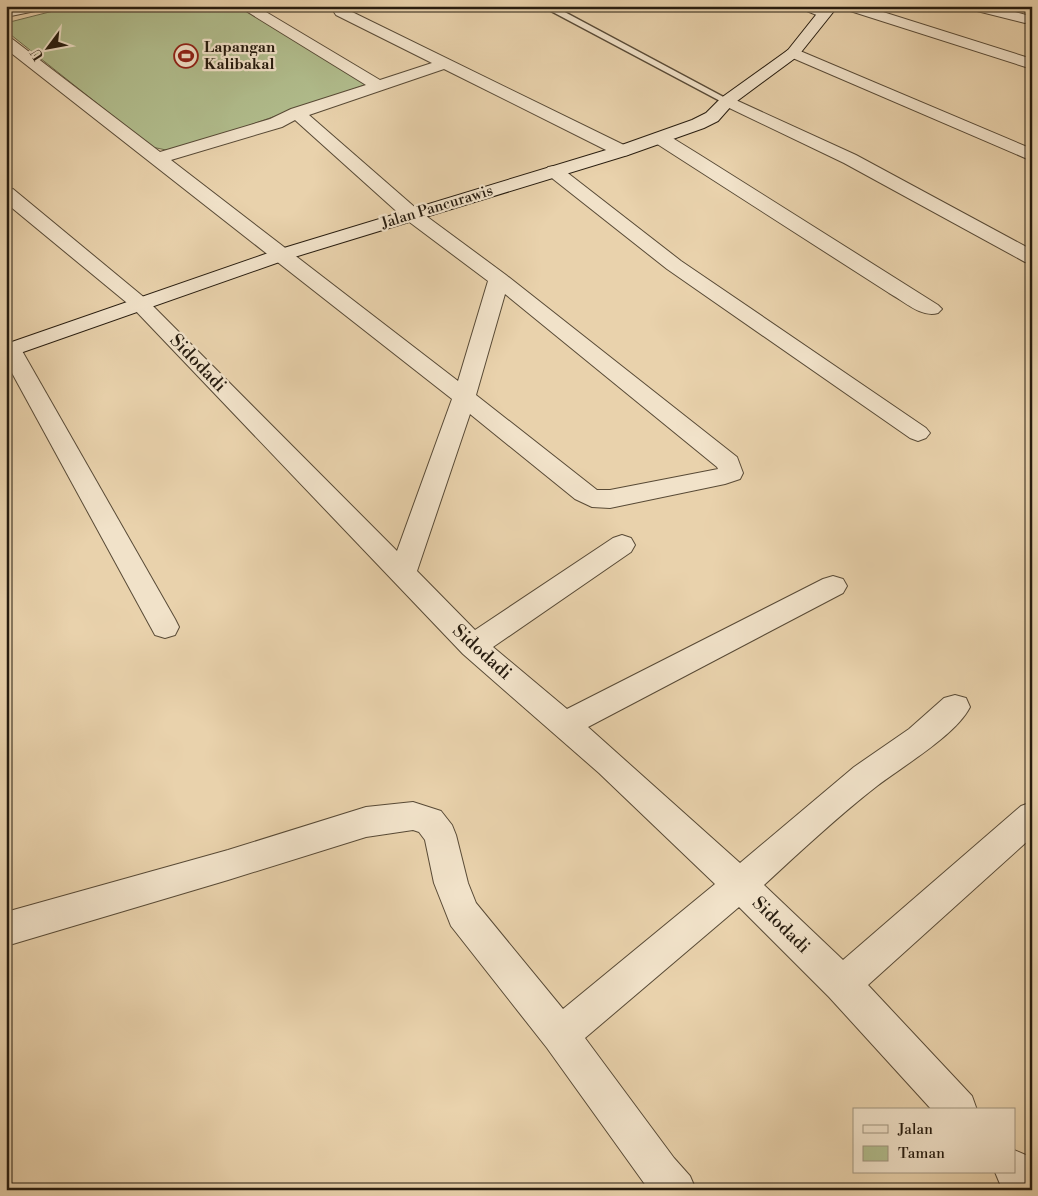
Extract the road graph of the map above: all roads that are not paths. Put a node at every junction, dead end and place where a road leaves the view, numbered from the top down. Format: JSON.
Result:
{"nodes":[{"id":1,"x":40,"y":6,"type":"edge"},
{"id":2,"x":245,"y":6,"type":"edge"},
{"id":3,"x":527,"y":6,"type":"edge"},
{"id":4,"x":561,"y":6,"type":"edge"},
{"id":5,"x":807,"y":6,"type":"edge"},
{"id":6,"x":849,"y":6,"type":"edge"},
{"id":7,"x":974,"y":6,"type":"edge"},
{"id":8,"x":551,"y":8,"type":"junction"},
{"id":9,"x":828,"y":10,"type":"edge"},
{"id":10,"x":341,"y":12,"type":"dead end"},
{"id":11,"x":6,"y":13,"type":"edge"},
{"id":12,"x":1025,"y":19,"type":"dead end"},
{"id":13,"x":6,"y":42,"type":"edge"},
{"id":14,"x":793,"y":53,"type":"junction"},
{"id":15,"x":444,"y":64,"type":"junction"},
{"id":16,"x":1032,"y":64,"type":"edge"},
{"id":17,"x":379,"y":86,"type":"junction"},
{"id":18,"x":727,"y":101,"type":"junction"},
{"id":19,"x":297,"y":113,"type":"junction"},
{"id":20,"x":660,"y":138,"type":"junction"},
{"id":21,"x":622,"y":150,"type":"junction"},
{"id":22,"x":1032,"y":156,"type":"edge"},
{"id":23,"x":157,"y":159,"type":"junction"},
{"id":24,"x":554,"y":171,"type":"junction"},
{"id":25,"x":6,"y":192,"type":"edge"},
{"id":26,"x":411,"y":214,"type":"junction"},
{"id":27,"x":281,"y":255,"type":"junction"},
{"id":28,"x":1032,"y":258,"type":"edge"},
{"id":29,"x":499,"y":279,"type":"junction"},
{"id":30,"x":139,"y":303,"type":"junction"},
{"id":31,"x":931,"y":309,"type":"dead end"},
{"id":32,"x":8,"y":350,"type":"edge"},
{"id":33,"x":464,"y":397,"type":"junction"},
{"id":34,"x":918,"y":433,"type":"dead end"},
{"id":35,"x":622,"y":545,"type":"dead end"},
{"id":36,"x":402,"y":574,"type":"junction"},
{"id":37,"x":833,"y":586,"type":"dead end"},
{"id":38,"x":164,"y":627,"type":"dead end"},
{"id":39,"x":472,"y":646,"type":"junction"},
{"id":40,"x":955,"y":707,"type":"dead end"},
{"id":41,"x":565,"y":724,"type":"junction"},
{"id":42,"x":1032,"y":816,"type":"edge"},
{"id":43,"x":740,"y":885,"type":"junction"},
{"id":44,"x":6,"y":929,"type":"edge"},
{"id":45,"x":842,"y":984,"type":"junction"},
{"id":46,"x":560,"y":1035,"type":"junction"},
{"id":47,"x":956,"y":1108,"type":"edge"},
{"id":48,"x":676,"y":1190,"type":"edge"}],
"edges":[{"from":1,"to":11,"type":"street"},
{"from":2,"to":17,"type":"street"},
{"from":3,"to":8,"type":"lane"},
{"from":4,"to":8,"type":"lane"},
{"from":5,"to":9,"type":"street"},
{"from":6,"to":16,"type":"street"},
{"from":7,"to":12,"type":"street"},
{"from":8,"to":18,"type":"lane"},
{"from":9,"to":14,"type":"street","name":"Jalan Pancurawis"},
{"from":10,"to":15,"type":"street"},
{"from":13,"to":23,"type":"street"},
{"from":14,"to":18,"type":"street","name":"Jalan Pancurawis"},
{"from":14,"to":22,"type":"street"},
{"from":15,"to":17,"type":"street"},
{"from":15,"to":21,"type":"street"},
{"from":17,"to":19,"type":"street"},
{"from":18,"to":20,"type":"street","name":"Jalan Pancurawis"},
{"from":18,"to":28,"type":"street"},
{"from":19,"to":23,"type":"street"},
{"from":19,"to":26,"type":"street"},
{"from":20,"to":21,"type":"street","name":"Jalan Pancurawis"},
{"from":20,"to":31,"type":"street"},
{"from":21,"to":24,"type":"street","name":"Jalan Pancurawis"},
{"from":23,"to":27,"type":"street"},
{"from":24,"to":26,"type":"street","name":"Jalan Pancurawis"},
{"from":24,"to":34,"type":"street"},
{"from":25,"to":30,"type":"street","name":"Sidodadi"},
{"from":26,"to":27,"type":"street","name":"Jalan Pancurawis"},
{"from":26,"to":29,"type":"street"},
{"from":27,"to":30,"type":"street","name":"Jalan Pancurawis"},
{"from":27,"to":33,"type":"street"},
{"from":29,"to":33,"type":"street"},
{"from":29,"to":33,"type":"street"},
{"from":30,"to":32,"type":"street","name":"Jalan Pancurawis"},
{"from":30,"to":36,"type":"street","name":"Sidodadi"},
{"from":32,"to":38,"type":"street"},
{"from":33,"to":36,"type":"street"},
{"from":35,"to":39,"type":"street"},
{"from":36,"to":39,"type":"street","name":"Sidodadi"},
{"from":37,"to":41,"type":"street"},
{"from":39,"to":41,"type":"street","name":"Sidodadi"},
{"from":40,"to":43,"type":"street"},
{"from":41,"to":43,"type":"street","name":"Sidodadi"},
{"from":42,"to":45,"type":"street"},
{"from":43,"to":45,"type":"street","name":"Sidodadi"},
{"from":43,"to":46,"type":"street"},
{"from":44,"to":46,"type":"street"},
{"from":45,"to":47,"type":"street","name":"Sidodadi"},
{"from":46,"to":48,"type":"street"}]}
